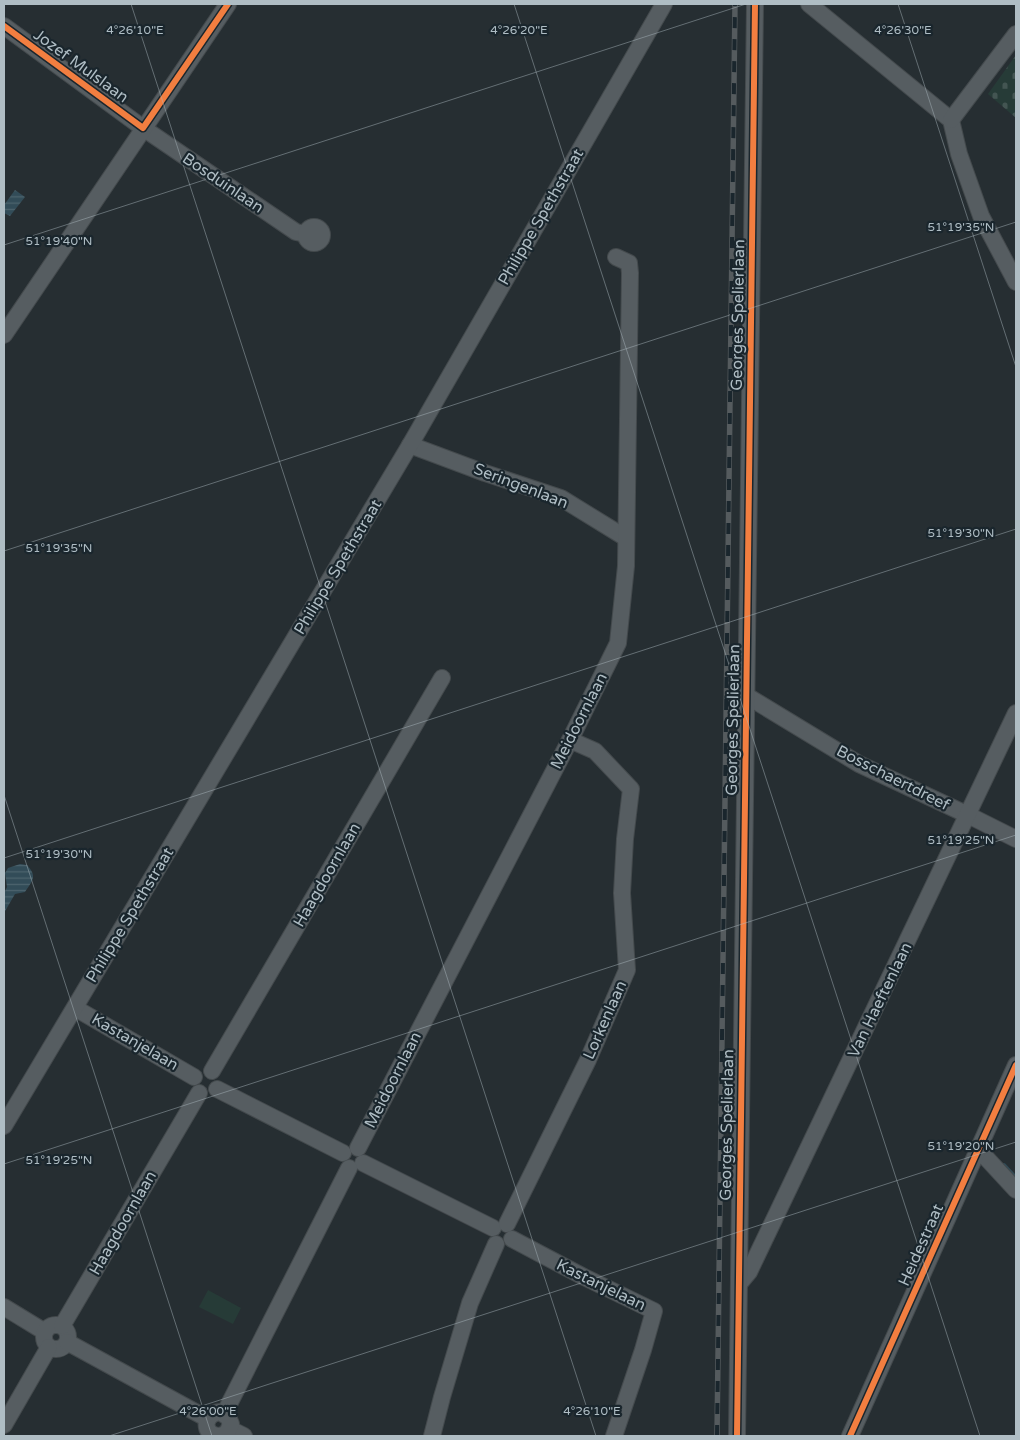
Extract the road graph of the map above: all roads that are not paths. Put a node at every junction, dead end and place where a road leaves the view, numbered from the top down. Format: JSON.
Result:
{"nodes":[{"id":1,"x":228,"y":4,"type":"edge"},
{"id":2,"x":664,"y":4,"type":"edge"},
{"id":3,"x":755,"y":4,"type":"edge"},
{"id":4,"x":809,"y":4,"type":"edge"},
{"id":5,"x":4,"y":26,"type":"edge"},
{"id":6,"x":1016,"y":34,"type":"edge"},
{"id":7,"x":951,"y":120,"type":"junction"},
{"id":8,"x":143,"y":128,"type":"junction"},
{"id":9,"x":306,"y":234,"type":"dead end"},
{"id":10,"x":616,"y":257,"type":"dead end"},
{"id":11,"x":1016,"y":282,"type":"edge"},
{"id":12,"x":4,"y":335,"type":"edge"},
{"id":13,"x":410,"y":445,"type":"junction"},
{"id":14,"x":626,"y":538,"type":"junction"},
{"id":15,"x":442,"y":678,"type":"dead end"},
{"id":16,"x":747,"y":696,"type":"junction"},
{"id":17,"x":1016,"y":713,"type":"edge"},
{"id":18,"x":570,"y":740,"type":"junction"},
{"id":19,"x":968,"y":816,"type":"junction"},
{"id":20,"x":1016,"y":840,"type":"edge"},
{"id":21,"x":75,"y":1008,"type":"junction"},
{"id":22,"x":1016,"y":1065,"type":"edge"},
{"id":23,"x":212,"y":1071,"type":"junction"},
{"id":24,"x":194,"y":1077,"type":"junction"},
{"id":25,"x":217,"y":1089,"type":"junction"},
{"id":26,"x":199,"y":1093,"type":"junction"},
{"id":27,"x":4,"y":1126,"type":"edge"},
{"id":28,"x":979,"y":1150,"type":"junction"},
{"id":29,"x":353,"y":1158,"type":"junction"},
{"id":30,"x":1016,"y":1190,"type":"edge"},
{"id":31,"x":502,"y":1234,"type":"junction"},
{"id":32,"x":739,"y":1284,"type":"junction"},
{"id":33,"x":4,"y":1307,"type":"edge"},
{"id":34,"x":62,"y":1326,"type":"junction"},
{"id":35,"x":47,"y":1339,"type":"junction"},
{"id":36,"x":67,"y":1342,"type":"junction"},
{"id":37,"x":224,"y":1414,"type":"junction"},
{"id":38,"x":208,"y":1419,"type":"junction"},
{"id":39,"x":4,"y":1425,"type":"edge"},
{"id":40,"x":228,"y":1434,"type":"edge"},
{"id":41,"x":214,"y":1436,"type":"edge"},
{"id":42,"x":432,"y":1436,"type":"edge"},
{"id":43,"x":614,"y":1436,"type":"edge"},
{"id":44,"x":737,"y":1436,"type":"edge"},
{"id":45,"x":850,"y":1436,"type":"edge"}],
"edges":[{"from":1,"to":8,"type":"street"},
{"from":2,"to":13,"type":"street","name":"Philippe Spethstraat"},
{"from":3,"to":16,"type":"street","name":"Georges Spelierlaan"},
{"from":4,"to":7,"type":"street"},
{"from":5,"to":8,"type":"street","name":"Jozef Mulslaan"},
{"from":6,"to":7,"type":"street"},
{"from":7,"to":11,"type":"street"},
{"from":8,"to":9,"type":"street","name":"Bosduinlaan"},
{"from":8,"to":12,"type":"street"},
{"from":10,"to":14,"type":"street","name":"Meidoornlaan"},
{"from":13,"to":14,"type":"street","name":"Seringenlaan"},
{"from":13,"to":21,"type":"street","name":"Philippe Spethstraat"},
{"from":14,"to":18,"type":"street","name":"Meidoornlaan"},
{"from":15,"to":23,"type":"street","name":"Haagdoornlaan"},
{"from":16,"to":19,"type":"street","name":"Bosschaertdreef"},
{"from":16,"to":32,"type":"street","name":"Georges Spelierlaan"},
{"from":17,"to":19,"type":"street","name":"Van Haeftenlaan"},
{"from":18,"to":29,"type":"street","name":"Meidoornlaan"},
{"from":18,"to":31,"type":"street","name":"Lorkenlaan"},
{"from":19,"to":20,"type":"street","name":"Bosschaertdreef"},
{"from":19,"to":32,"type":"street","name":"Van Haeftenlaan"},
{"from":21,"to":24,"type":"street","name":"Kastanjelaan"},
{"from":21,"to":27,"type":"street","name":"Philippe Spethstraat"},
{"from":22,"to":28,"type":"street","name":"Heidestraat"},
{"from":23,"to":24,"type":"street"},
{"from":23,"to":25,"type":"street"},
{"from":24,"to":26,"type":"street"},
{"from":25,"to":26,"type":"street"},
{"from":25,"to":29,"type":"street","name":"Kastanjelaan"},
{"from":26,"to":34,"type":"street","name":"Haagdoornlaan"},
{"from":28,"to":30,"type":"street"},
{"from":28,"to":45,"type":"street","name":"Heidestraat"},
{"from":29,"to":31,"type":"street","name":"Kastanjelaan"},
{"from":29,"to":37,"type":"street","name":"Meidoornlaan"},
{"from":31,"to":42,"type":"street","name":"Lorkenlaan"},
{"from":31,"to":43,"type":"street","name":"Kastanjelaan"},
{"from":32,"to":44,"type":"street","name":"Georges Spelierlaan"},
{"from":33,"to":35,"type":"street"},
{"from":34,"to":35,"type":"street"},
{"from":34,"to":36,"type":"street"},
{"from":35,"to":36,"type":"street"},
{"from":35,"to":39,"type":"street"},
{"from":36,"to":38,"type":"street"},
{"from":37,"to":38,"type":"street"},
{"from":37,"to":40,"type":"street"},
{"from":38,"to":41,"type":"street"},
{"from":40,"to":41,"type":"street"}]}
